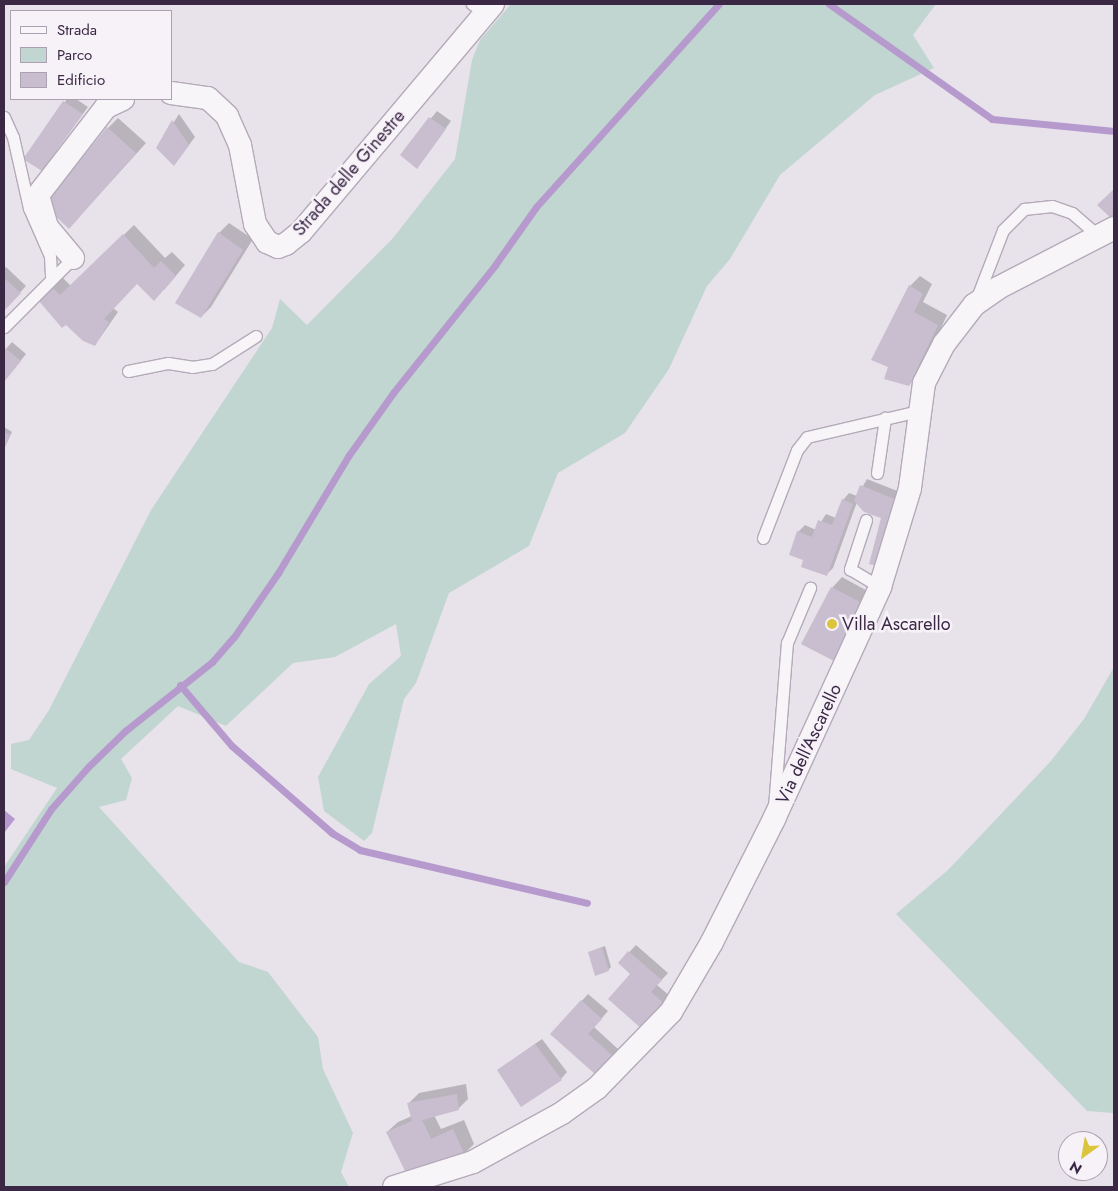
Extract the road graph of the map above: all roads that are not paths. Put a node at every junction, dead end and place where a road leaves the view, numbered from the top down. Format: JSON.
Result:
{"nodes":[{"id":1,"x":483,"y":7,"type":"edge"},
{"id":2,"x":172,"y":93,"type":"edge"},
{"id":3,"x":121,"y":100,"type":"edge"},
{"id":4,"x":4,"y":117,"type":"edge"},
{"id":5,"x":1106,"y":232,"type":"edge"},
{"id":6,"x":73,"y":258,"type":"joint"},
{"id":7,"x":51,"y":277,"type":"junction"},
{"id":8,"x":974,"y":306,"type":"junction"},
{"id":9,"x":4,"y":327,"type":"edge"},
{"id":10,"x":256,"y":336,"type":"dead end"},
{"id":11,"x":128,"y":371,"type":"dead end"},
{"id":12,"x":919,"y":411,"type":"junction"},
{"id":13,"x":886,"y":418,"type":"junction"},
{"id":14,"x":877,"y":473,"type":"dead end"},
{"id":15,"x":866,"y":520,"type":"dead end"},
{"id":16,"x":763,"y":538,"type":"dead end"},
{"id":17,"x":880,"y":587,"type":"junction"},
{"id":18,"x":810,"y":588,"type":"dead end"},
{"id":19,"x":774,"y":819,"type":"junction"},
{"id":20,"x":394,"y":1187,"type":"edge"}],
"edges":[{"from":1,"to":2,"type":"street","name":"Strada delle Ginestre"},
{"from":3,"to":6,"type":"street"},
{"from":4,"to":7,"type":"lane"},
{"from":5,"to":8,"type":"street","name":"Via dell'Ascarello"},
{"from":5,"to":8,"type":"lane"},
{"from":6,"to":7,"type":"lane"},
{"from":7,"to":9,"type":"lane"},
{"from":8,"to":12,"type":"street","name":"Via dell'Ascarello"},
{"from":10,"to":11,"type":"lane"},
{"from":12,"to":13,"type":"lane"},
{"from":12,"to":17,"type":"street","name":"Via dell'Ascarello"},
{"from":13,"to":14,"type":"lane"},
{"from":13,"to":16,"type":"lane"},
{"from":15,"to":17,"type":"lane"},
{"from":17,"to":19,"type":"street","name":"Via dell'Ascarello"},
{"from":18,"to":19,"type":"lane"},
{"from":19,"to":20,"type":"street","name":"Via dell'Ascarello"}]}
